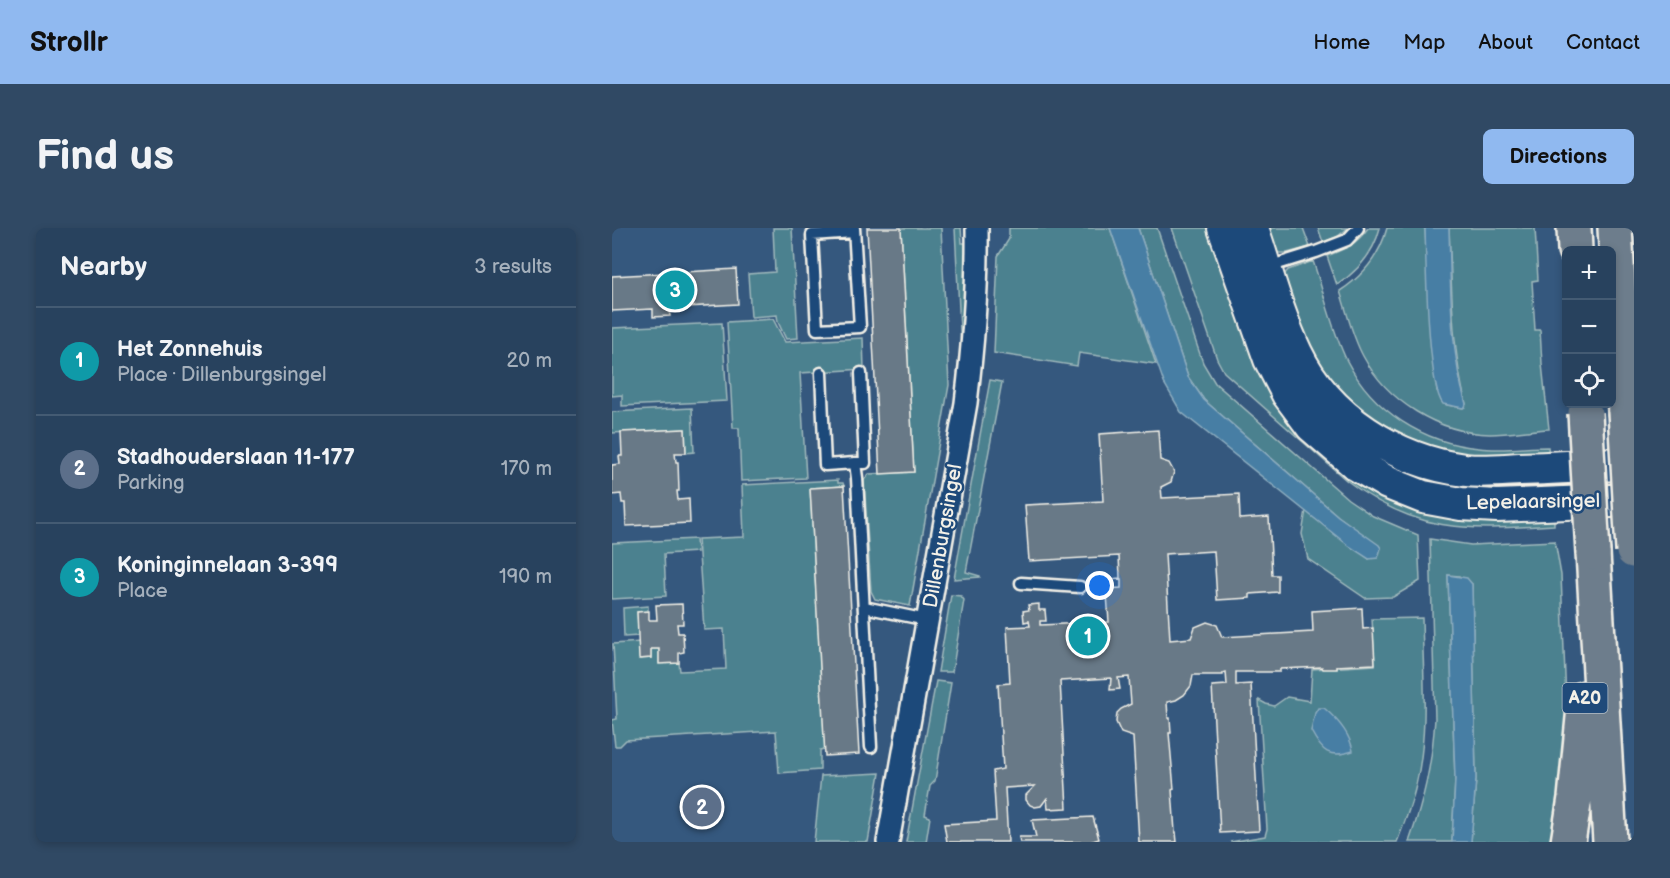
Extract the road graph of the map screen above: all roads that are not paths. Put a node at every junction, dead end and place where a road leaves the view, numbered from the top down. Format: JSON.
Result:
{"nodes":[{"id":1,"x":977,"y":228,"type":"edge"},
{"id":2,"x":1224,"y":228,"type":"edge"},
{"id":3,"x":1252,"y":228,"type":"edge"},
{"id":4,"x":1358,"y":228,"type":"edge"},
{"id":5,"x":1574,"y":228,"type":"edge"},
{"id":6,"x":1615,"y":228,"type":"edge"},
{"id":7,"x":854,"y":230,"type":"edge"},
{"id":8,"x":1575,"y":246,"type":"edge"},
{"id":9,"x":1265,"y":268,"type":"junction"},
{"id":10,"x":821,"y":373,"type":"dead end"},
{"id":11,"x":861,"y":373,"type":"dead end"},
{"id":12,"x":1584,"y":408,"type":"edge"},
{"id":13,"x":855,"y":463,"type":"junction"},
{"id":14,"x":1634,"y":463,"type":"edge"},
{"id":15,"x":1634,"y":500,"type":"edge"},
{"id":16,"x":1633,"y":561,"type":"edge"},
{"id":17,"x":1021,"y":583,"type":"dead end"},
{"id":18,"x":1080,"y":587,"type":"dead end"},
{"id":19,"x":1595,"y":598,"type":"junction"},
{"id":20,"x":864,"y":607,"type":"junction"},
{"id":21,"x":927,"y":620,"type":"junction"},
{"id":22,"x":871,"y":747,"type":"dead end"},
{"id":23,"x":888,"y":842,"type":"edge"},
{"id":24,"x":1568,"y":842,"type":"edge"},
{"id":25,"x":1610,"y":842,"type":"edge"}],
"edges":[{"from":1,"to":21,"type":"street","name":"Dillenburgsingel"},
{"from":2,"to":15,"type":"street","name":"Lepelaarsingel"},
{"from":3,"to":9,"type":"street","name":"Lepelaarsingel"},
{"from":4,"to":9,"type":"lane"},
{"from":5,"to":8,"type":"highway"},
{"from":6,"to":16,"type":"highway","bridge":true},
{"from":7,"to":7,"type":"lane"},
{"from":9,"to":14,"type":"street","name":"Lepelaarsingel"},
{"from":10,"to":13,"type":"lane"},
{"from":11,"to":13,"type":"lane"},
{"from":12,"to":19,"type":"highway","number":"A20","bridge":true},
{"from":13,"to":20,"type":"lane"},
{"from":17,"to":18,"type":"lane"},
{"from":19,"to":24,"type":"highway","number":"A20"},
{"from":19,"to":25,"type":"highway","number":"A20"},
{"from":20,"to":21,"type":"lane"},
{"from":20,"to":22,"type":"lane"},
{"from":21,"to":23,"type":"street","name":"Dillenburgsingel"}]}
